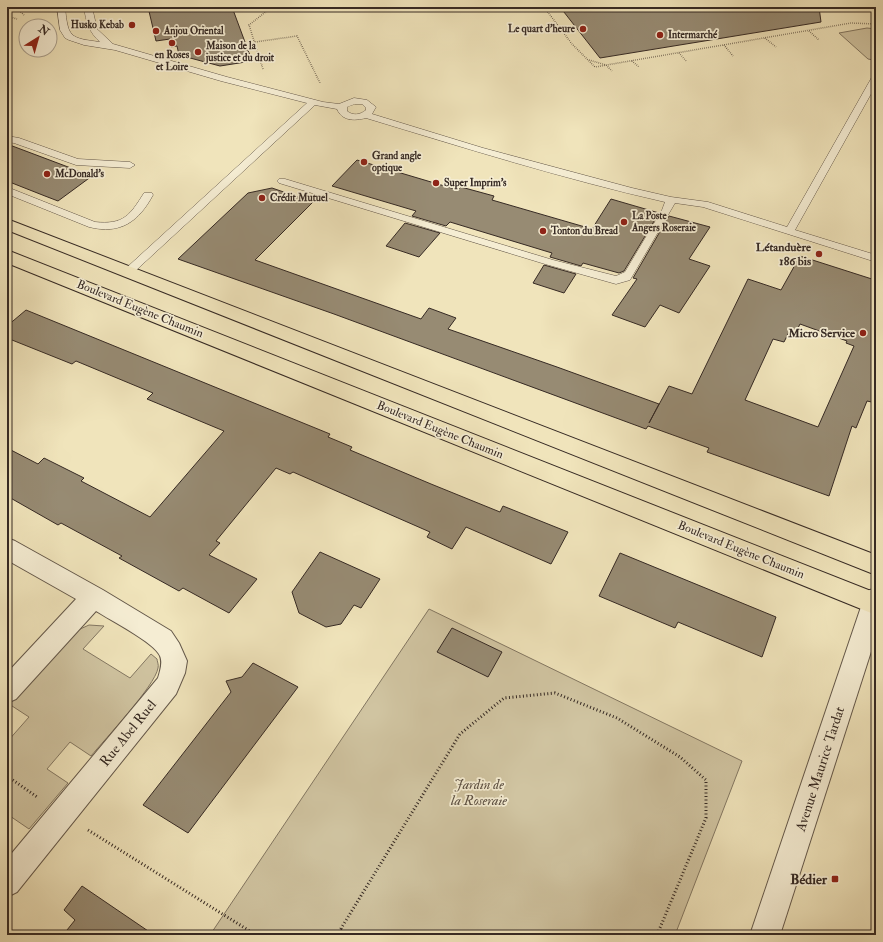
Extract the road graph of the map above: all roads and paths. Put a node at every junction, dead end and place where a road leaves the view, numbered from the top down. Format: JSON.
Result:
{"nodes":[{"id":1,"x":61,"y":7,"type":"edge"},
{"id":2,"x":88,"y":7,"type":"edge"},
{"id":3,"x":272,"y":7,"type":"edge"},
{"id":4,"x":544,"y":7,"type":"edge"},
{"id":5,"x":18,"y":9,"type":"dead end"},
{"id":6,"x":24,"y":15,"type":"dead end"},
{"id":7,"x":7,"y":16,"type":"edge"},
{"id":8,"x":17,"y":19,"type":"dead end"},
{"id":9,"x":876,"y":24,"type":"edge"},
{"id":10,"x":809,"y":30,"type":"junction"},
{"id":11,"x":765,"y":38,"type":"junction"},
{"id":12,"x":819,"y":40,"type":"dead end"},
{"id":13,"x":255,"y":42,"type":"junction"},
{"id":14,"x":724,"y":45,"type":"junction"},
{"id":15,"x":111,"y":46,"type":"junction"},
{"id":16,"x":776,"y":47,"type":"dead end"},
{"id":17,"x":678,"y":53,"type":"junction"},
{"id":18,"x":734,"y":56,"type":"dead end"},
{"id":19,"x":588,"y":60,"type":"junction"},
{"id":20,"x":632,"y":61,"type":"junction"},
{"id":21,"x":687,"y":62,"type":"dead end"},
{"id":22,"x":606,"y":65,"type":"junction"},
{"id":23,"x":639,"y":68,"type":"dead end"},
{"id":24,"x":612,"y":71,"type":"dead end"},
{"id":25,"x":265,"y":74,"type":"dead end"},
{"id":26,"x":876,"y":76,"type":"edge"},
{"id":27,"x":316,"y":87,"type":"dead end"},
{"id":28,"x":312,"y":103,"type":"junction"},
{"id":29,"x":342,"y":107,"type":"junction"},
{"id":30,"x":366,"y":115,"type":"junction"},
{"id":31,"x":7,"y":139,"type":"edge"},
{"id":32,"x":130,"y":165,"type":"dead end"},
{"id":33,"x":282,"y":181,"type":"dead end"},
{"id":34,"x":7,"y":190,"type":"edge"},
{"id":35,"x":148,"y":195,"type":"dead end"},
{"id":36,"x":670,"y":200,"type":"junction"},
{"id":37,"x":7,"y":224,"type":"edge"},
{"id":38,"x":789,"y":232,"type":"junction"},
{"id":39,"x":7,"y":256,"type":"edge"},
{"id":40,"x":876,"y":259,"type":"edge"},
{"id":41,"x":128,"y":272,"type":"junction"},
{"id":42,"x":7,"y":548,"type":"edge"},
{"id":43,"x":876,"y":565,"type":"edge"},
{"id":44,"x":94,"y":597,"type":"junction"},
{"id":45,"x":875,"y":602,"type":"edge"},
{"id":46,"x":7,"y":691,"type":"edge"},
{"id":47,"x":82,"y":826,"type":"dead end"},
{"id":48,"x":7,"y":882,"type":"edge"},
{"id":49,"x":340,"y":930,"type":"junction"},
{"id":50,"x":256,"y":935,"type":"edge"},
{"id":51,"x":337,"y":935,"type":"edge"},
{"id":52,"x":349,"y":935,"type":"edge"},
{"id":53,"x":657,"y":935,"type":"edge"},
{"id":54,"x":765,"y":935,"type":"edge"}],
"edges":[{"from":1,"to":15,"type":"lane"},
{"from":2,"to":15,"type":"lane"},
{"from":3,"to":13,"type":"path"},
{"from":4,"to":19,"type":"path"},
{"from":5,"to":6,"type":"path"},
{"from":7,"to":8,"type":"path"},
{"from":9,"to":10,"type":"path"},
{"from":10,"to":11,"type":"path"},
{"from":10,"to":12,"type":"path"},
{"from":11,"to":14,"type":"path"},
{"from":11,"to":16,"type":"path"},
{"from":13,"to":25,"type":"path"},
{"from":13,"to":27,"type":"path"},
{"from":14,"to":17,"type":"path"},
{"from":14,"to":18,"type":"path"},
{"from":15,"to":28,"type":"lane"},
{"from":17,"to":20,"type":"path"},
{"from":17,"to":21,"type":"path"},
{"from":19,"to":22,"type":"path"},
{"from":19,"to":22,"type":"path"},
{"from":20,"to":22,"type":"path"},
{"from":20,"to":23,"type":"path"},
{"from":22,"to":24,"type":"path"},
{"from":26,"to":38,"type":"lane"},
{"from":28,"to":29,"type":"lane"},
{"from":28,"to":41,"type":"lane"},
{"from":29,"to":30,"type":"lane"},
{"from":29,"to":30,"type":"lane"},
{"from":30,"to":36,"type":"lane"},
{"from":31,"to":32,"type":"lane"},
{"from":33,"to":36,"type":"lane"},
{"from":34,"to":35,"type":"lane"},
{"from":36,"to":38,"type":"lane"},
{"from":37,"to":41,"type":"main road"},
{"from":38,"to":40,"type":"lane"},
{"from":39,"to":45,"type":"main road","name":"Boulevard Eugène Chaumin"},
{"from":41,"to":43,"type":"main road"},
{"from":42,"to":44,"type":"street","name":"Rue Abel Ruel"},
{"from":44,"to":46,"type":"street"},
{"from":44,"to":48,"type":"street","name":"Rue Abel Ruel"},
{"from":45,"to":54,"type":"street","name":"Avenue Maurice Tardat"},
{"from":47,"to":50,"type":"path"},
{"from":49,"to":51,"type":"path"},
{"from":49,"to":52,"type":"path"},
{"from":49,"to":53,"type":"path"}]}
